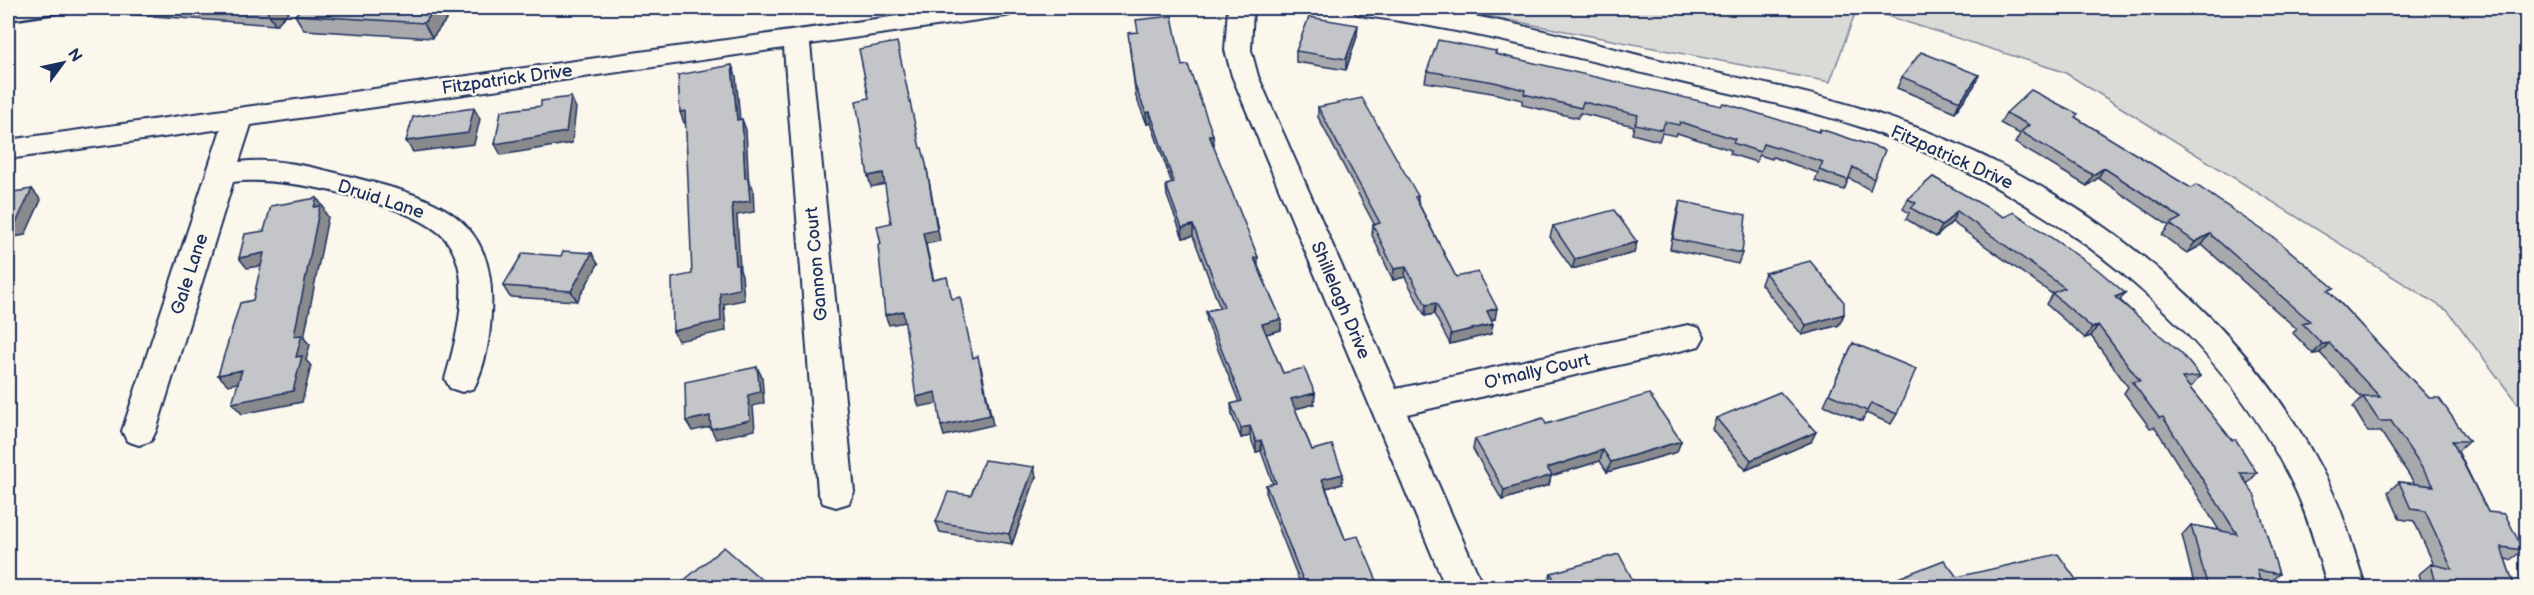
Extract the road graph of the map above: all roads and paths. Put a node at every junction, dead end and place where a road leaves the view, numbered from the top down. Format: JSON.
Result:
{"nodes":[{"id":1,"x":61,"y":8,"type":"edge"},
{"id":2,"x":1006,"y":8,"type":"edge"},
{"id":3,"x":1240,"y":8,"type":"edge"},
{"id":4,"x":1365,"y":8,"type":"edge"},
{"id":5,"x":8,"y":16,"type":"edge"},
{"id":6,"x":796,"y":37,"type":"junction"},
{"id":7,"x":239,"y":117,"type":"junction"},
{"id":8,"x":8,"y":150,"type":"edge"},
{"id":9,"x":221,"y":174,"type":"junction"},
{"id":10,"x":1688,"y":337,"type":"dead end"},
{"id":11,"x":462,"y":379,"type":"dead end"},
{"id":12,"x":1386,"y":405,"type":"junction"},
{"id":13,"x":139,"y":431,"type":"dead end"},
{"id":14,"x":836,"y":492,"type":"dead end"},
{"id":15,"x":1465,"y":588,"type":"edge"},
{"id":16,"x":2347,"y":588,"type":"edge"}],
"edges":[{"from":1,"to":5,"type":"lane"},
{"from":2,"to":6,"type":"street","name":"Fitzpatrick Drive"},
{"from":3,"to":12,"type":"street","name":"Shillelagh Drive"},
{"from":4,"to":16,"type":"street","name":"Fitzpatrick Drive"},
{"from":6,"to":7,"type":"street","name":"Fitzpatrick Drive"},
{"from":6,"to":14,"type":"street","name":"Gannon Court"},
{"from":7,"to":8,"type":"street","name":"Fitzpatrick Drive"},
{"from":7,"to":9,"type":"street","name":"Gale Lane"},
{"from":9,"to":11,"type":"street","name":"Druid Lane"},
{"from":9,"to":13,"type":"street","name":"Gale Lane"},
{"from":10,"to":12,"type":"street","name":"O'mally Court"},
{"from":12,"to":15,"type":"street","name":"Shillelagh Drive"}]}
